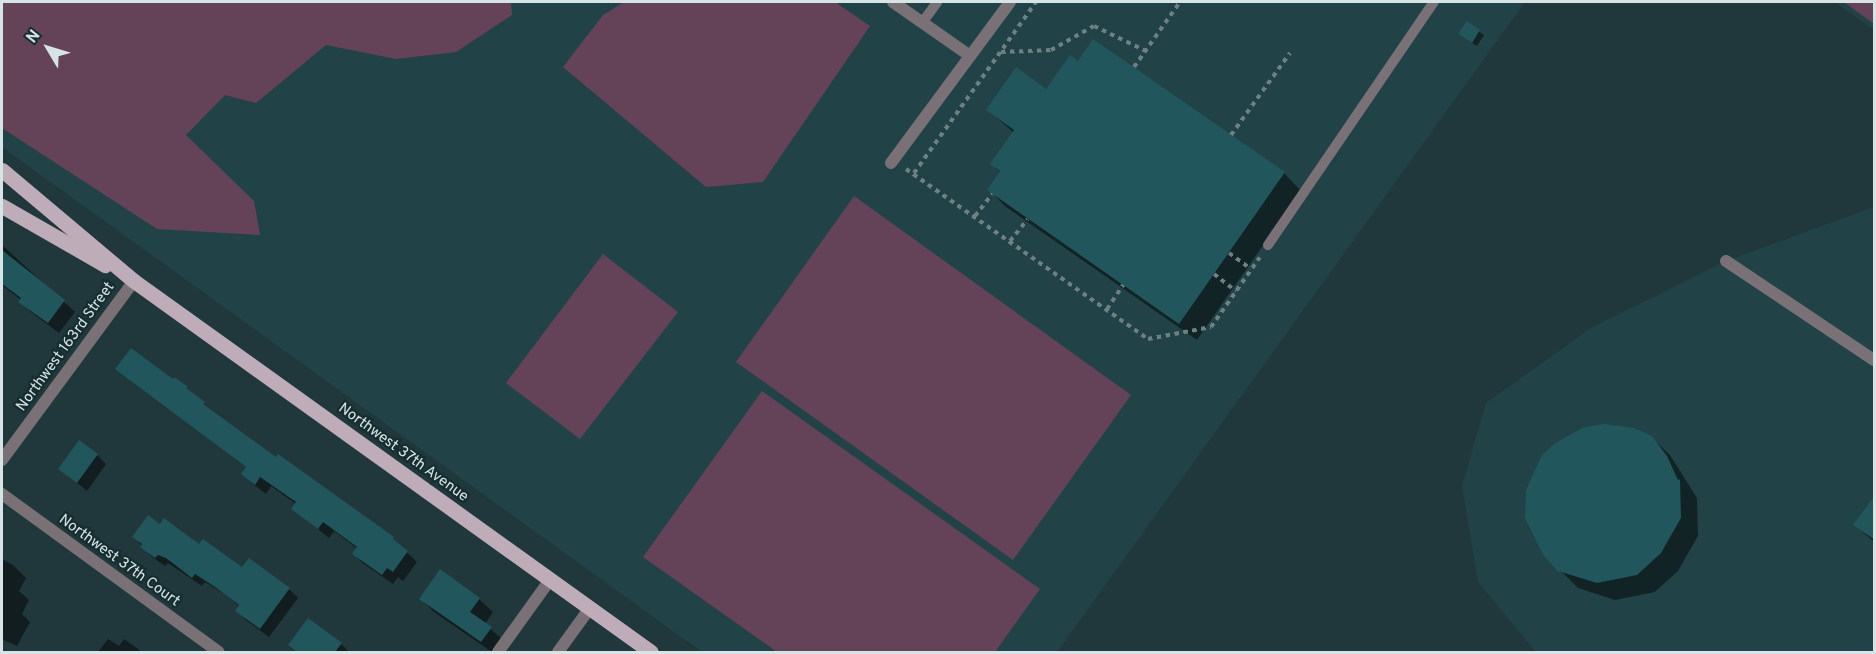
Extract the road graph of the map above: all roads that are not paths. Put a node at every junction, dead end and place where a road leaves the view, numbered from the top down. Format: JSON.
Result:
{"nodes":[{"id":1,"x":893,"y":2,"type":"edge"},
{"id":2,"x":938,"y":2,"type":"edge"},
{"id":3,"x":1010,"y":2,"type":"edge"},
{"id":4,"x":1434,"y":2,"type":"edge"},
{"id":5,"x":922,"y":22,"type":"junction"},
{"id":6,"x":970,"y":57,"type":"junction"},
{"id":7,"x":891,"y":163,"type":"road end"},
{"id":8,"x":2,"y":170,"type":"edge"},
{"id":9,"x":2,"y":206,"type":"edge"},
{"id":10,"x":1268,"y":245,"type":"road end"},
{"id":11,"x":1726,"y":261,"type":"dead end"},
{"id":12,"x":134,"y":281,"type":"junction"},
{"id":13,"x":1875,"y":360,"type":"edge"},
{"id":14,"x":2,"y":460,"type":"edge"},
{"id":15,"x":2,"y":494,"type":"edge"},
{"id":16,"x":550,"y":580,"type":"junction"},
{"id":17,"x":590,"y":609,"type":"junction"},
{"id":18,"x":219,"y":652,"type":"edge"},
{"id":19,"x":498,"y":652,"type":"edge"},
{"id":20,"x":558,"y":652,"type":"edge"},
{"id":21,"x":651,"y":652,"type":"edge"}],
"edges":[{"from":1,"to":5,"type":"street"},
{"from":2,"to":5,"type":"lane"},
{"from":3,"to":6,"type":"street"},
{"from":4,"to":10,"type":"lane"},
{"from":5,"to":6,"type":"street"},
{"from":6,"to":7,"type":"street"},
{"from":8,"to":12,"type":"main road","name":"Northwest 37th Avenue"},
{"from":9,"to":12,"type":"main road","name":"Northwest 37th Avenue"},
{"from":11,"to":13,"type":"street"},
{"from":12,"to":14,"type":"street","name":"Northwest 163rd Street"},
{"from":12,"to":16,"type":"main road","name":"Northwest 37th Avenue"},
{"from":15,"to":18,"type":"street","name":"Northwest 37th Court"},
{"from":16,"to":17,"type":"main road","name":"Northwest 37th Avenue"},
{"from":16,"to":19,"type":"street"},
{"from":17,"to":20,"type":"street"},
{"from":17,"to":21,"type":"main road","name":"Northwest 37th Avenue"}]}
